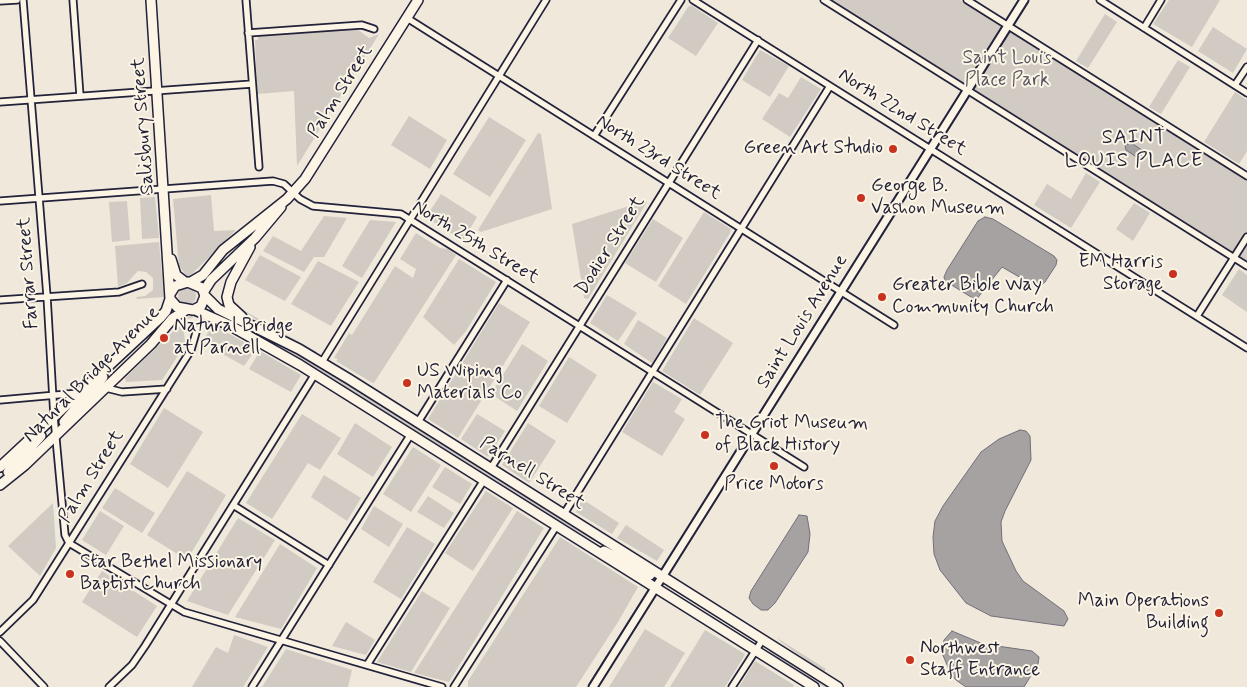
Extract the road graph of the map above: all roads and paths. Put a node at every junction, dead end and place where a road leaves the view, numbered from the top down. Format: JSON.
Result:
{"nodes":[{"id":1,"x":17,"y":0,"type":"edge"},
{"id":2,"x":23,"y":0,"type":"edge"},
{"id":3,"x":73,"y":0,"type":"edge"},
{"id":4,"x":151,"y":0,"type":"edge"},
{"id":5,"x":246,"y":0,"type":"edge"},
{"id":6,"x":418,"y":0,"type":"edge"},
{"id":7,"x":546,"y":0,"type":"edge"},
{"id":8,"x":681,"y":0,"type":"edge"},
{"id":9,"x":694,"y":0,"type":"edge"},
{"id":10,"x":824,"y":0,"type":"edge"},
{"id":11,"x":967,"y":0,"type":"edge"},
{"id":12,"x":1024,"y":0,"type":"edge"},
{"id":13,"x":1100,"y":0,"type":"edge"},
{"id":14,"x":1161,"y":0,"type":"edge"},
{"id":15,"x":0,"y":1,"type":"edge"},
{"id":16,"x":407,"y":18,"type":"junction"},
{"id":17,"x":1008,"y":26,"type":"junction"},
{"id":18,"x":1144,"y":28,"type":"junction"},
{"id":19,"x":374,"y":29,"type":"dead end"},
{"id":20,"x":248,"y":33,"type":"junction"},
{"id":21,"x":758,"y":40,"type":"junction"},
{"id":22,"x":1247,"y":67,"type":"edge"},
{"id":23,"x":499,"y":76,"type":"junction"},
{"id":24,"x":252,"y":84,"type":"junction"},
{"id":25,"x":1235,"y":85,"type":"junction"},
{"id":26,"x":830,"y":86,"type":"junction"},
{"id":27,"x":157,"y":90,"type":"junction"},
{"id":28,"x":967,"y":90,"type":"junction"},
{"id":29,"x":1247,"y":93,"type":"edge"},
{"id":30,"x":80,"y":96,"type":"junction"},
{"id":31,"x":30,"y":100,"type":"junction"},
{"id":32,"x":0,"y":102,"type":"edge"},
{"id":33,"x":594,"y":136,"type":"junction"},
{"id":34,"x":931,"y":149,"type":"junction"},
{"id":35,"x":259,"y":167,"type":"dead end"},
{"id":36,"x":1247,"y":176,"type":"edge"},
{"id":37,"x":668,"y":182,"type":"junction"},
{"id":38,"x":165,"y":189,"type":"junction"},
{"id":39,"x":290,"y":196,"type":"junction"},
{"id":40,"x":39,"y":199,"type":"junction"},
{"id":41,"x":0,"y":201,"type":"edge"},
{"id":42,"x":410,"y":219,"type":"junction"},
{"id":43,"x":741,"y":228,"type":"junction"},
{"id":44,"x":1247,"y":237,"type":"edge"},
{"id":45,"x":255,"y":238,"type":"junction"},
{"id":46,"x":168,"y":249,"type":"junction"},
{"id":47,"x":1234,"y":258,"type":"junction"},
{"id":48,"x":1247,"y":266,"type":"edge"},
{"id":49,"x":507,"y":280,"type":"junction"},
{"id":50,"x":188,"y":282,"type":"junction"},
{"id":51,"x":142,"y":284,"type":"dead end"},
{"id":52,"x":842,"y":291,"type":"junction"},
{"id":53,"x":205,"y":293,"type":"junction"},
{"id":54,"x":47,"y":296,"type":"junction"},
{"id":55,"x":170,"y":297,"type":"junction"},
{"id":56,"x":0,"y":300,"type":"edge"},
{"id":57,"x":190,"y":310,"type":"junction"},
{"id":58,"x":1197,"y":316,"type":"junction"},
{"id":59,"x":894,"y":325,"type":"dead end"},
{"id":60,"x":580,"y":326,"type":"junction"},
{"id":61,"x":197,"y":330,"type":"dead end"},
{"id":62,"x":260,"y":330,"type":"junction"},
{"id":63,"x":1247,"y":348,"type":"edge"},
{"id":64,"x":116,"y":358,"type":"junction"},
{"id":65,"x":322,"y":362,"type":"junction"},
{"id":66,"x":652,"y":371,"type":"junction"},
{"id":67,"x":315,"y":374,"type":"junction"},
{"id":68,"x":106,"y":388,"type":"junction"},
{"id":69,"x":167,"y":389,"type":"junction"},
{"id":70,"x":79,"y":393,"type":"junction"},
{"id":71,"x":53,"y":394,"type":"junction"},
{"id":72,"x":0,"y":400,"type":"edge"},
{"id":73,"x":54,"y":417,"type":"junction"},
{"id":74,"x":418,"y":422,"type":"junction"},
{"id":75,"x":411,"y":434,"type":"junction"},
{"id":76,"x":752,"y":434,"type":"junction"},
{"id":77,"x":55,"y":436,"type":"junction"},
{"id":78,"x":0,"y":467,"type":"edge"},
{"id":79,"x":804,"y":467,"type":"dead end"},
{"id":80,"x":491,"y":468,"type":"junction"},
{"id":81,"x":484,"y":480,"type":"junction"},
{"id":82,"x":0,"y":484,"type":"edge"},
{"id":83,"x":233,"y":505,"type":"junction"},
{"id":84,"x":564,"y":514,"type":"junction"},
{"id":85,"x":557,"y":525,"type":"junction"},
{"id":86,"x":69,"y":543,"type":"junction"},
{"id":87,"x":584,"y":543,"type":"junction"},
{"id":88,"x":329,"y":565,"type":"junction"},
{"id":89,"x":663,"y":576,"type":"junction"},
{"id":90,"x":655,"y":588,"type":"junction"},
{"id":91,"x":172,"y":605,"type":"junction"},
{"id":92,"x":0,"y":632,"type":"edge"},
{"id":93,"x":763,"y":639,"type":"junction"},
{"id":94,"x":282,"y":640,"type":"junction"},
{"id":95,"x":0,"y":641,"type":"edge"},
{"id":96,"x":755,"y":650,"type":"junction"},
{"id":97,"x":367,"y":665,"type":"junction"},
{"id":98,"x":44,"y":687,"type":"edge"},
{"id":99,"x":109,"y":687,"type":"edge"},
{"id":100,"x":252,"y":687,"type":"edge"},
{"id":101,"x":442,"y":687,"type":"edge"},
{"id":102,"x":454,"y":687,"type":"edge"},
{"id":103,"x":593,"y":687,"type":"edge"},
{"id":104,"x":732,"y":687,"type":"edge"},
{"id":105,"x":814,"y":687,"type":"edge"},
{"id":106,"x":838,"y":687,"type":"edge"}],
"edges":[{"from":1,"to":15,"type":"street"},
{"from":2,"to":31,"type":"street","name":"Farrar Street"},
{"from":3,"to":30,"type":"street"},
{"from":4,"to":27,"type":"main road","name":"Salisbury Street"},
{"from":5,"to":20,"type":"street"},
{"from":6,"to":16,"type":"main road","name":"Palm Street"},
{"from":7,"to":23,"type":"street"},
{"from":8,"to":33,"type":"street"},
{"from":9,"to":21,"type":"street","name":"North 22nd Street"},
{"from":10,"to":28,"type":"street"},
{"from":11,"to":17,"type":"street"},
{"from":12,"to":17,"type":"street","name":"Saint Louis Avenue"},
{"from":13,"to":18,"type":"street"},
{"from":14,"to":18,"type":"street"},
{"from":16,"to":23,"type":"street","name":"North 23rd Street"},
{"from":16,"to":39,"type":"main road","name":"Palm Street"},
{"from":17,"to":28,"type":"street","name":"Saint Louis Avenue"},
{"from":17,"to":36,"type":"street"},
{"from":18,"to":25,"type":"street"},
{"from":19,"to":20,"type":"street"},
{"from":20,"to":24,"type":"street"},
{"from":21,"to":26,"type":"street","name":"North 22nd Street"},
{"from":21,"to":37,"type":"street","name":"Dodier Street"},
{"from":22,"to":25,"type":"street"},
{"from":23,"to":33,"type":"street","name":"North 23rd Street"},
{"from":23,"to":42,"type":"street"},
{"from":24,"to":27,"type":"street"},
{"from":24,"to":35,"type":"street"},
{"from":25,"to":29,"type":"street"},
{"from":26,"to":34,"type":"street","name":"North 22nd Street"},
{"from":26,"to":43,"type":"street"},
{"from":27,"to":30,"type":"street"},
{"from":27,"to":38,"type":"main road","name":"Salisbury Street"},
{"from":28,"to":34,"type":"street","name":"Saint Louis Avenue"},
{"from":28,"to":47,"type":"street"},
{"from":30,"to":31,"type":"street"},
{"from":31,"to":32,"type":"street"},
{"from":31,"to":40,"type":"street","name":"Farrar Street"},
{"from":33,"to":37,"type":"street","name":"North 23rd Street"},
{"from":34,"to":52,"type":"street","name":"Saint Louis Avenue"},
{"from":34,"to":58,"type":"street","name":"North 22nd Street"},
{"from":37,"to":43,"type":"street","name":"North 23rd Street"},
{"from":37,"to":60,"type":"street","name":"Dodier Street"},
{"from":38,"to":39,"type":"street","name":"North 25th Street"},
{"from":38,"to":40,"type":"street","name":"North 25th Street"},
{"from":38,"to":46,"type":"main road","name":"Salisbury Street"},
{"from":39,"to":42,"type":"street","name":"North 25th Street"},
{"from":39,"to":45,"type":"main road"},
{"from":39,"to":50,"type":"main road"},
{"from":40,"to":41,"type":"street","name":"North 25th Street"},
{"from":40,"to":54,"type":"street","name":"Farrar Street"},
{"from":42,"to":49,"type":"street","name":"North 25th Street"},
{"from":42,"to":65,"type":"street"},
{"from":43,"to":52,"type":"street","name":"North 23rd Street"},
{"from":43,"to":66,"type":"street"},
{"from":44,"to":47,"type":"street"},
{"from":45,"to":53,"type":"main road"},
{"from":45,"to":62,"type":"main road"},
{"from":46,"to":50,"type":"main road","name":"Salisbury Street"},
{"from":46,"to":55,"type":"main road","name":"Salisbury Street"},
{"from":47,"to":48,"type":"street"},
{"from":47,"to":58,"type":"street"},
{"from":49,"to":60,"type":"street","name":"North 25th Street"},
{"from":49,"to":74,"type":"street"},
{"from":50,"to":53,"type":"main road"},
{"from":50,"to":55,"type":"main road"},
{"from":51,"to":54,"type":"street"},
{"from":52,"to":59,"type":"street","name":"North 23rd Street"},
{"from":52,"to":76,"type":"street","name":"Saint Louis Avenue"},
{"from":53,"to":57,"type":"main road"},
{"from":53,"to":62,"type":"main road","name":"Parnell Street"},
{"from":54,"to":56,"type":"street"},
{"from":54,"to":71,"type":"street","name":"Farrar Street"},
{"from":55,"to":57,"type":"main road"},
{"from":55,"to":64,"type":"main road","name":"Natural Bridge Avenue"},
{"from":57,"to":67,"type":"main road","name":"Parnell Street"},
{"from":57,"to":68,"type":"main road","name":"Natural Bridge Avenue"},
{"from":58,"to":63,"type":"street","name":"North 22nd Street"},
{"from":60,"to":66,"type":"street","name":"North 25th Street"},
{"from":60,"to":80,"type":"street","name":"Dodier Street"},
{"from":61,"to":69,"type":"street","name":"Palm Street"},
{"from":62,"to":65,"type":"main road","name":"Parnell Street"},
{"from":64,"to":70,"type":"main road","name":"Natural Bridge Avenue"},
{"from":64,"to":77,"type":"main road"},
{"from":65,"to":74,"type":"main road","name":"Parnell Street"},
{"from":66,"to":76,"type":"street","name":"North 25th Street"},
{"from":66,"to":84,"type":"street"},
{"from":67,"to":75,"type":"main road","name":"Parnell Street"},
{"from":67,"to":83,"type":"street"},
{"from":68,"to":69,"type":"street"},
{"from":68,"to":77,"type":"main road","name":"Natural Bridge Avenue"},
{"from":69,"to":86,"type":"street","name":"Palm Street"},
{"from":70,"to":71,"type":"street"},
{"from":70,"to":73,"type":"main road","name":"Natural Bridge Avenue"},
{"from":71,"to":72,"type":"street"},
{"from":71,"to":73,"type":"street","name":"Farrar Street"},
{"from":73,"to":77,"type":"street","name":"Farrar Street"},
{"from":73,"to":78,"type":"main road","name":"Natural Bridge Avenue"},
{"from":73,"to":82,"type":"main road"},
{"from":74,"to":80,"type":"main road","name":"Parnell Street"},
{"from":75,"to":81,"type":"main road","name":"Parnell Street"},
{"from":75,"to":88,"type":"street"},
{"from":76,"to":79,"type":"street","name":"North 25th Street"},
{"from":76,"to":89,"type":"street","name":"Saint Louis Avenue"},
{"from":77,"to":82,"type":"main road","name":"Natural Bridge Avenue"},
{"from":77,"to":86,"type":"street","name":"Farrar Street"},
{"from":80,"to":84,"type":"main road","name":"Parnell Street"},
{"from":81,"to":85,"type":"main road","name":"Parnell Street"},
{"from":81,"to":97,"type":"street"},
{"from":83,"to":88,"type":"street"},
{"from":83,"to":91,"type":"street"},
{"from":84,"to":89,"type":"main road","name":"Parnell Street"},
{"from":85,"to":87,"type":"main road","name":"Parnell Street"},
{"from":85,"to":102,"type":"street"},
{"from":86,"to":91,"type":"street"},
{"from":86,"to":92,"type":"street","name":"Palm Street"},
{"from":87,"to":89,"type":"main road"},
{"from":87,"to":90,"type":"main road","name":"Parnell Street"},
{"from":88,"to":94,"type":"street"},
{"from":89,"to":90,"type":"street","name":"Saint Louis Avenue"},
{"from":89,"to":93,"type":"main road","name":"Parnell Street"},
{"from":90,"to":96,"type":"main road","name":"Parnell Street"},
{"from":90,"to":103,"type":"street","name":"Saint Louis Avenue"},
{"from":91,"to":94,"type":"street"},
{"from":91,"to":99,"type":"street"},
{"from":93,"to":96,"type":"street"},
{"from":93,"to":106,"type":"main road","name":"Parnell Street"},
{"from":94,"to":97,"type":"street"},
{"from":94,"to":100,"type":"street"},
{"from":95,"to":98,"type":"street"},
{"from":96,"to":104,"type":"street"},
{"from":96,"to":105,"type":"main road","name":"Parnell Street"},
{"from":97,"to":101,"type":"street"}]}
